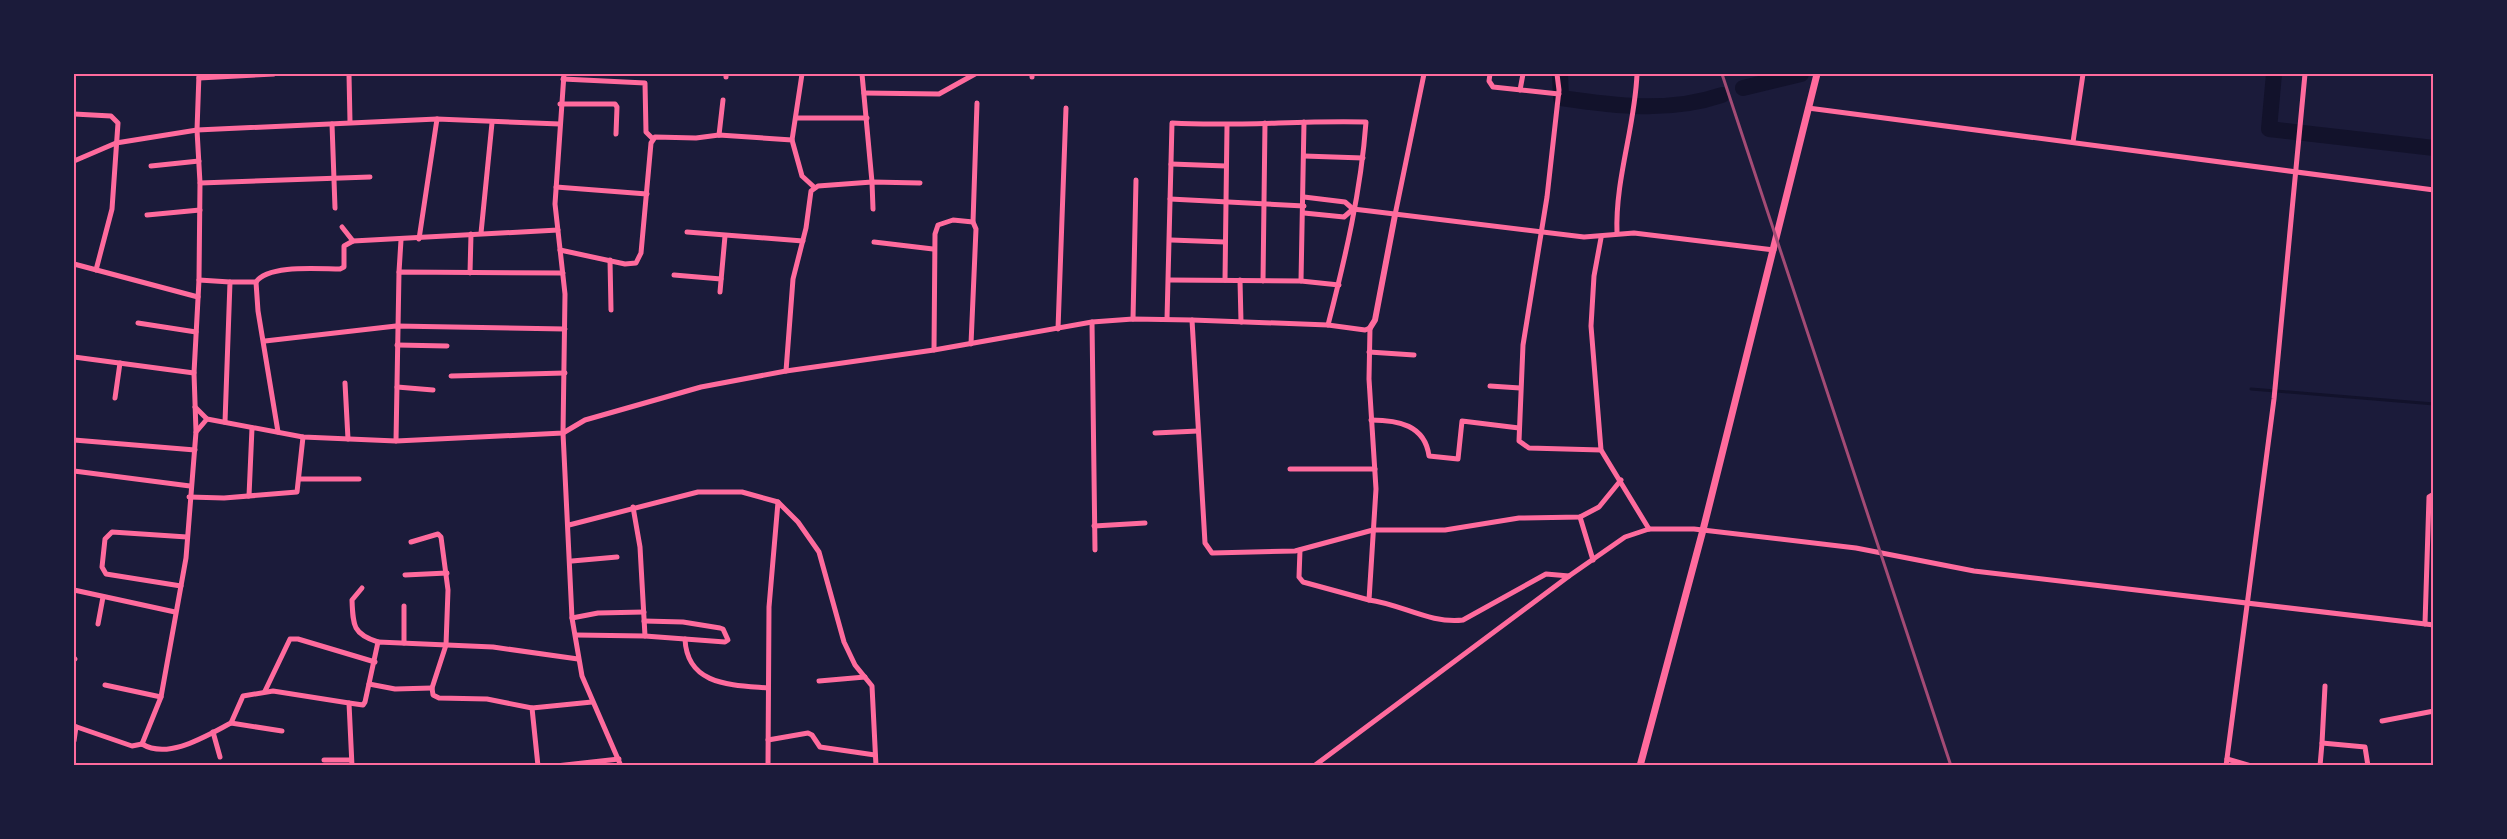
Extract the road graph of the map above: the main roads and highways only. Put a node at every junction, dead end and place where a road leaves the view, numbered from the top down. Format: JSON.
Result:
{"nodes":[{"id":1,"x":1817,"y":74,"type":"edge"},
{"id":2,"x":1640,"y":765,"type":"edge"}],
"edges":[{"from":1,"to":2,"type":"main road"}]}
